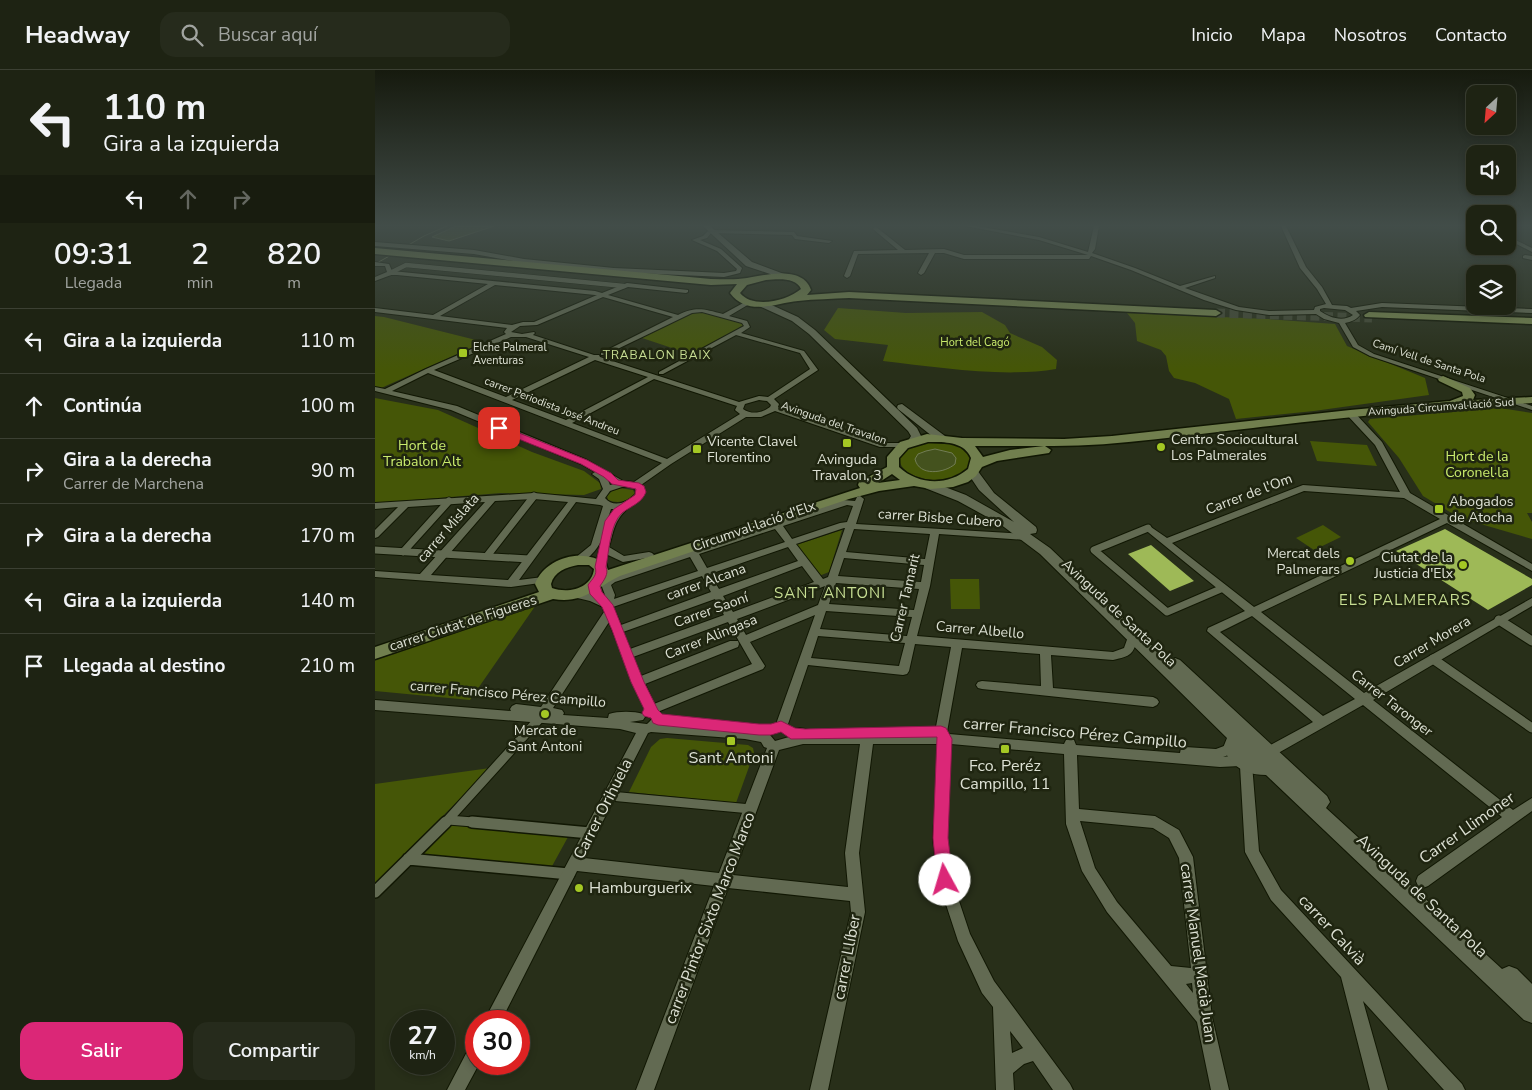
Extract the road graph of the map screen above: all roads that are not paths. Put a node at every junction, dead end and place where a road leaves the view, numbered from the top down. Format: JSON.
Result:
{"nodes":[{"id":1,"x":388,"y":274,"type":"edge"},
{"id":2,"x":396,"y":274,"type":"edge"},
{"id":3,"x":495,"y":274,"type":"edge"},
{"id":4,"x":594,"y":274,"type":"edge"},
{"id":5,"x":622,"y":274,"type":"edge"},
{"id":6,"x":695,"y":274,"type":"edge"},
{"id":7,"x":731,"y":274,"type":"edge"},
{"id":8,"x":758,"y":274,"type":"edge"},
{"id":9,"x":775,"y":274,"type":"edge"},
{"id":10,"x":1143,"y":274,"type":"edge"},
{"id":11,"x":1308,"y":274,"type":"edge"},
{"id":12,"x":509,"y":275,"type":"junction"},
{"id":13,"x":788,"y":277,"type":"junction"},
{"id":14,"x":1213,"y":277,"type":"dead end"},
{"id":15,"x":375,"y":279,"type":"edge"},
{"id":16,"x":753,"y":280,"type":"junction"},
{"id":17,"x":494,"y":283,"type":"junction"},
{"id":18,"x":806,"y":285,"type":"junction"},
{"id":19,"x":624,"y":286,"type":"junction"},
{"id":20,"x":1181,"y":288,"type":"junction"},
{"id":21,"x":686,"y":291,"type":"dead end"},
{"id":22,"x":735,"y":293,"type":"junction"},
{"id":23,"x":603,"y":296,"type":"junction"},
{"id":24,"x":794,"y":299,"type":"junction"},
{"id":25,"x":749,"y":302,"type":"junction"},
{"id":26,"x":762,"y":304,"type":"junction"},
{"id":27,"x":1329,"y":305,"type":"junction"},
{"id":28,"x":375,"y":310,"type":"edge"},
{"id":29,"x":1352,"y":310,"type":"junction"},
{"id":30,"x":1532,"y":311,"type":"edge"},
{"id":31,"x":1317,"y":312,"type":"junction"},
{"id":32,"x":724,"y":316,"type":"junction"},
{"id":33,"x":434,"y":317,"type":"junction"},
{"id":34,"x":678,"y":317,"type":"junction"},
{"id":35,"x":1341,"y":321,"type":"junction"},
{"id":36,"x":1532,"y":321,"type":"edge"},
{"id":37,"x":1532,"y":325,"type":"edge"},
{"id":38,"x":513,"y":326,"type":"junction"},
{"id":39,"x":536,"y":328,"type":"junction"},
{"id":40,"x":735,"y":333,"type":"junction"},
{"id":41,"x":510,"y":335,"type":"junction"},
{"id":42,"x":527,"y":335,"type":"junction"},
{"id":43,"x":600,"y":355,"type":"junction"},
{"id":44,"x":428,"y":370,"type":"junction"},
{"id":45,"x":658,"y":374,"type":"junction"},
{"id":46,"x":1443,"y":379,"type":"junction"},
{"id":47,"x":375,"y":389,"type":"edge"},
{"id":48,"x":386,"y":391,"type":"junction"},
{"id":49,"x":375,"y":395,"type":"edge"},
{"id":50,"x":769,"y":399,"type":"junction"},
{"id":51,"x":507,"y":400,"type":"junction"},
{"id":52,"x":748,"y":400,"type":"junction"},
{"id":53,"x":1522,"y":403,"type":"edge"},
{"id":54,"x":740,"y":405,"type":"junction"},
{"id":55,"x":1428,"y":406,"type":"junction"},
{"id":56,"x":771,"y":411,"type":"junction"},
{"id":57,"x":745,"y":414,"type":"junction"},
{"id":58,"x":1352,"y":415,"type":"junction"},
{"id":59,"x":566,"y":423,"type":"junction"},
{"id":60,"x":941,"y":438,"type":"junction"},
{"id":61,"x":959,"y":442,"type":"junction"},
{"id":62,"x":1113,"y":442,"type":"junction"},
{"id":63,"x":909,"y":443,"type":"junction"},
{"id":64,"x":668,"y":462,"type":"junction"},
{"id":65,"x":893,"y":462,"type":"junction"},
{"id":66,"x":975,"y":469,"type":"junction"},
{"id":67,"x":914,"y":482,"type":"junction"},
{"id":68,"x":621,"y":484,"type":"junction"},
{"id":69,"x":636,"y":485,"type":"junction"},
{"id":70,"x":929,"y":485,"type":"junction"},
{"id":71,"x":1406,"y":495,"type":"junction"},
{"id":72,"x":534,"y":496,"type":"junction"},
{"id":73,"x":844,"y":496,"type":"junction"},
{"id":74,"x":493,"y":498,"type":"junction"},
{"id":75,"x":605,"y":498,"type":"junction"},
{"id":76,"x":574,"y":499,"type":"junction"},
{"id":77,"x":449,"y":501,"type":"junction"},
{"id":78,"x":626,"y":504,"type":"junction"},
{"id":79,"x":859,"y":504,"type":"junction"},
{"id":80,"x":405,"y":505,"type":"junction"},
{"id":81,"x":375,"y":506,"type":"edge"},
{"id":82,"x":1447,"y":519,"type":"junction"},
{"id":83,"x":777,"y":525,"type":"junction"},
{"id":84,"x":851,"y":526,"type":"junction"},
{"id":85,"x":1148,"y":528,"type":"joint"},
{"id":86,"x":935,"y":532,"type":"junction"},
{"id":87,"x":375,"y":535,"type":"edge"},
{"id":88,"x":1026,"y":537,"type":"junction"},
{"id":89,"x":1165,"y":542,"type":"junction"},
{"id":90,"x":790,"y":543,"type":"junction"},
{"id":91,"x":605,"y":549,"type":"junction"},
{"id":92,"x":375,"y":550,"type":"edge"},
{"id":93,"x":403,"y":552,"type":"junction"},
{"id":94,"x":693,"y":552,"type":"junction"},
{"id":95,"x":444,"y":554,"type":"junction"},
{"id":96,"x":841,"y":555,"type":"junction"},
{"id":97,"x":487,"y":556,"type":"junction"},
{"id":98,"x":649,"y":556,"type":"junction"},
{"id":99,"x":529,"y":559,"type":"junction"},
{"id":100,"x":579,"y":560,"type":"junction"},
{"id":101,"x":804,"y":562,"type":"junction"},
{"id":102,"x":930,"y":562,"type":"junction"},
{"id":103,"x":1532,"y":568,"type":"edge"},
{"id":104,"x":705,"y":572,"type":"junction"},
{"id":105,"x":375,"y":574,"type":"edge"},
{"id":106,"x":598,"y":575,"type":"junction"},
{"id":107,"x":424,"y":576,"type":"junction"},
{"id":108,"x":833,"y":580,"type":"junction"},
{"id":109,"x":511,"y":584,"type":"junction"},
{"id":110,"x":821,"y":584,"type":"junction"},
{"id":111,"x":925,"y":586,"type":"junction"},
{"id":112,"x":546,"y":587,"type":"junction"},
{"id":113,"x":1223,"y":588,"type":"junction"},
{"id":114,"x":716,"y":593,"type":"junction"},
{"id":115,"x":573,"y":594,"type":"junction"},
{"id":116,"x":1532,"y":601,"type":"edge"},
{"id":117,"x":606,"y":606,"type":"junction"},
{"id":118,"x":823,"y":607,"type":"junction"},
{"id":119,"x":1253,"y":611,"type":"junction"},
{"id":120,"x":917,"y":614,"type":"junction"},
{"id":121,"x":731,"y":617,"type":"junction"},
{"id":122,"x":1499,"y":620,"type":"junction"},
{"id":123,"x":619,"y":630,"type":"junction"},
{"id":124,"x":814,"y":632,"type":"junction"},
{"id":125,"x":1133,"y":637,"type":"junction"},
{"id":126,"x":911,"y":640,"type":"junction"},
{"id":127,"x":1532,"y":641,"type":"edge"},
{"id":128,"x":739,"y":642,"type":"junction"},
{"id":129,"x":375,"y":643,"type":"edge"},
{"id":130,"x":957,"y":643,"type":"junction"},
{"id":131,"x":1045,"y":650,"type":"junction"},
{"id":132,"x":375,"y":653,"type":"edge"},
{"id":133,"x":627,"y":655,"type":"junction"},
{"id":134,"x":1433,"y":658,"type":"junction"},
{"id":135,"x":804,"y":661,"type":"junction"},
{"id":136,"x":638,"y":682,"type":"junction"},
{"id":137,"x":982,"y":685,"type":"dead end"},
{"id":138,"x":1047,"y":691,"type":"junction"},
{"id":139,"x":375,"y":698,"type":"edge"},
{"id":140,"x":1363,"y":699,"type":"junction"},
{"id":141,"x":1153,"y":702,"type":"dead end"},
{"id":142,"x":375,"y":705,"type":"edge"},
{"id":143,"x":542,"y":715,"type":"junction"},
{"id":144,"x":647,"y":720,"type":"junction"},
{"id":145,"x":1322,"y":722,"type":"junction"},
{"id":146,"x":1532,"y":728,"type":"edge"},
{"id":147,"x":943,"y":735,"type":"junction"},
{"id":148,"x":778,"y":736,"type":"junction"},
{"id":149,"x":868,"y":736,"type":"junction"},
{"id":150,"x":1070,"y":747,"type":"junction"},
{"id":151,"x":1240,"y":753,"type":"junction"},
{"id":152,"x":1269,"y":760,"type":"junction"},
{"id":153,"x":609,"y":796,"type":"junction"},
{"id":154,"x":1532,"y":804,"type":"edge"},
{"id":155,"x":751,"y":809,"type":"junction"},
{"id":156,"x":1073,"y":814,"type":"junction"},
{"id":157,"x":1512,"y":818,"type":"junction"},
{"id":158,"x":448,"y":820,"type":"junction"},
{"id":159,"x":591,"y":834,"type":"junction"},
{"id":160,"x":408,"y":859,"type":"junction"},
{"id":161,"x":572,"y":869,"type":"junction"},
{"id":162,"x":724,"y":880,"type":"junction"},
{"id":163,"x":1423,"y":880,"type":"dead end"},
{"id":164,"x":375,"y":892,"type":"edge"},
{"id":165,"x":856,"y":895,"type":"junction"},
{"id":166,"x":1169,"y":974,"type":"junction"},
{"id":167,"x":1348,"y":974,"type":"junction"},
{"id":168,"x":1199,"y":975,"type":"junction"},
{"id":169,"x":1532,"y":999,"type":"edge"},
{"id":170,"x":1001,"y":1004,"type":"junction"},
{"id":171,"x":498,"y":1010,"type":"edge"},
{"id":172,"x":1532,"y":1012,"type":"edge"},
{"id":173,"x":1204,"y":1017,"type":"junction"},
{"id":174,"x":1036,"y":1052,"type":"junction"},
{"id":175,"x":1004,"y":1070,"type":"junction"},
{"id":176,"x":465,"y":1073,"type":"edge"},
{"id":177,"x":456,"y":1090,"type":"edge"},
{"id":178,"x":645,"y":1090,"type":"edge"},
{"id":179,"x":819,"y":1090,"type":"edge"},
{"id":180,"x":1005,"y":1090,"type":"edge"},
{"id":181,"x":1064,"y":1090,"type":"edge"},
{"id":182,"x":1220,"y":1090,"type":"edge"},
{"id":183,"x":1379,"y":1090,"type":"edge"},
{"id":184,"x":1456,"y":1090,"type":"edge"}],
"edges":[{"from":1,"to":15,"type":"street"},
{"from":2,"to":17,"type":"street"},
{"from":3,"to":12,"type":"street"},
{"from":4,"to":22,"type":"highway"},
{"from":5,"to":16,"type":"highway"},
{"from":6,"to":7,"type":"street"},
{"from":8,"to":16,"type":"main road"},
{"from":9,"to":13,"type":"main road"},
{"from":10,"to":20,"type":"street"},
{"from":11,"to":27,"type":"street"},
{"from":12,"to":17,"type":"street"},
{"from":12,"to":19,"type":"street"},
{"from":13,"to":16,"type":"highway"},
{"from":13,"to":18,"type":"highway"},
{"from":14,"to":20,"type":"street"},
{"from":16,"to":22,"type":"highway"},
{"from":17,"to":23,"type":"street"},
{"from":17,"to":33,"type":"street"},
{"from":18,"to":24,"type":"highway"},
{"from":18,"to":24,"type":"highway"},
{"from":19,"to":21,"type":"street"},
{"from":19,"to":23,"type":"street"},
{"from":20,"to":31,"type":"street"},
{"from":22,"to":25,"type":"highway"},
{"from":23,"to":34,"type":"street"},
{"from":23,"to":39,"type":"street"},
{"from":24,"to":26,"type":"highway"},
{"from":24,"to":60,"type":"main road"},
{"from":25,"to":26,"type":"highway"},
{"from":25,"to":32,"type":"street"},
{"from":26,"to":63,"type":"main road"},
{"from":27,"to":29,"type":"street"},
{"from":27,"to":31,"type":"street"},
{"from":28,"to":33,"type":"street"},
{"from":29,"to":30,"type":"street"},
{"from":29,"to":35,"type":"street"},
{"from":31,"to":35,"type":"street"},
{"from":32,"to":34,"type":"street"},
{"from":32,"to":40,"type":"street"},
{"from":33,"to":38,"type":"street"},
{"from":34,"to":43,"type":"street"},
{"from":35,"to":46,"type":"street","name":"Camí Vell de Santa Pola"},
{"from":36,"to":37,"type":"highway"},
{"from":38,"to":39,"type":"street"},
{"from":38,"to":41,"type":"street"},
{"from":39,"to":42,"type":"street"},
{"from":39,"to":43,"type":"street"},
{"from":40,"to":45,"type":"street"},
{"from":40,"to":50,"type":"street"},
{"from":41,"to":42,"type":"street"},
{"from":41,"to":44,"type":"street"},
{"from":42,"to":43,"type":"street"},
{"from":43,"to":45,"type":"street"},
{"from":43,"to":51,"type":"street"},
{"from":44,"to":48,"type":"street"},
{"from":44,"to":51,"type":"street","name":"carrer Periodista José Andreu"},
{"from":45,"to":52,"type":"street"},
{"from":45,"to":54,"type":"street"},
{"from":45,"to":59,"type":"street"},
{"from":46,"to":53,"type":"street","name":"Camí Vell de Santa Pola"},
{"from":46,"to":55,"type":"main road"},
{"from":47,"to":48,"type":"street"},
{"from":48,"to":68,"type":"street"},
{"from":49,"to":75,"type":"street"},
{"from":50,"to":52,"type":"street"},
{"from":50,"to":56,"type":"street"},
{"from":51,"to":59,"type":"street","name":"carrer Periodista José Andreu"},
{"from":52,"to":54,"type":"street"},
{"from":53,"to":55,"type":"main road","name":"Avinguda Circumval·lació Sud"},
{"from":53,"to":58,"type":"main road","name":"Avinguda Circumval·lació Sud"},
{"from":54,"to":57,"type":"street"},
{"from":55,"to":58,"type":"main road","name":"Avinguda Circumval·lació Sud"},
{"from":56,"to":57,"type":"street"},
{"from":56,"to":63,"type":"street","name":"Avinguda del Travalon"},
{"from":56,"to":65,"type":"street","name":"Avinguda del Travalon"},
{"from":57,"to":64,"type":"street"},
{"from":58,"to":62,"type":"main road","name":"Avinguda Circumval·lació Sud"},
{"from":58,"to":71,"type":"street"},
{"from":59,"to":64,"type":"street","name":"carrer Periodista José Andreu"},
{"from":60,"to":61,"type":"main road"},
{"from":60,"to":63,"type":"main road"},
{"from":61,"to":62,"type":"main road"},
{"from":61,"to":66,"type":"main road"},
{"from":62,"to":66,"type":"main road"},
{"from":63,"to":65,"type":"main road","name":"Circumval·lació d'Elx"},
{"from":64,"to":69,"type":"street"},
{"from":65,"to":67,"type":"main road"},
{"from":65,"to":98,"type":"main road","name":"Circumval·lació d'Elx"},
{"from":66,"to":70,"type":"main road"},
{"from":66,"to":152,"type":"main road","name":"Avinguda de Santa Pola"},
{"from":67,"to":70,"type":"main road"},
{"from":67,"to":73,"type":"main road","name":"Circumval·lació d'Elx"},
{"from":68,"to":69,"type":"street"},
{"from":68,"to":75,"type":"street"},
{"from":69,"to":78,"type":"street"},
{"from":70,"to":88,"type":"main road","name":"Avinguda de Santa Pola"},
{"from":71,"to":82,"type":"street"},
{"from":71,"to":89,"type":"street","name":"Carrer de l'Om"},
{"from":72,"to":74,"type":"street"},
{"from":72,"to":76,"type":"street"},
{"from":72,"to":97,"type":"street"},
{"from":73,"to":79,"type":"street"},
{"from":73,"to":106,"type":"main road","name":"Circumval·lació d'Elx"},
{"from":74,"to":77,"type":"street"},
{"from":74,"to":95,"type":"street","name":"carrer Mislata"},
{"from":75,"to":76,"type":"street"},
{"from":75,"to":78,"type":"street"},
{"from":75,"to":100,"type":"street"},
{"from":76,"to":99,"type":"street"},
{"from":77,"to":80,"type":"street"},
{"from":77,"to":93,"type":"street"},
{"from":78,"to":91,"type":"street"},
{"from":79,"to":83,"type":"street"},
{"from":79,"to":84,"type":"street","name":"carrer Pintor Sixto Marco Marco"},
{"from":80,"to":81,"type":"street"},
{"from":80,"to":87,"type":"street"},
{"from":82,"to":103,"type":"street"},
{"from":82,"to":119,"type":"street"},
{"from":83,"to":90,"type":"street"},
{"from":83,"to":94,"type":"street"},
{"from":84,"to":86,"type":"street","name":"carrer Bisbe Cubero"},
{"from":84,"to":90,"type":"street","name":"carrer Bisbe Cubero"},
{"from":84,"to":96,"type":"street","name":"carrer Pintor Sixto Marco Marco"},
{"from":85,"to":89,"type":"street","name":"Carrer Taronger"},
{"from":85,"to":113,"type":"street","name":"Carrer Taronger"},
{"from":86,"to":88,"type":"street","name":"carrer Bisbe Cubero"},
{"from":86,"to":102,"type":"street","name":"Carrer Tamarit"},
{"from":88,"to":125,"type":"main road","name":"Avinguda de Santa Pola"},
{"from":89,"to":113,"type":"street","name":"Carrer Taronger"},
{"from":90,"to":101,"type":"street"},
{"from":90,"to":104,"type":"street","name":"carrer Bisbe Cubero"},
{"from":91,"to":98,"type":"street"},
{"from":91,"to":106,"type":"street"},
{"from":92,"to":93,"type":"street"},
{"from":93,"to":95,"type":"street"},
{"from":94,"to":104,"type":"street"},
{"from":94,"to":117,"type":"street"},
{"from":95,"to":97,"type":"street"},
{"from":95,"to":107,"type":"street","name":"carrer Mislata"},
{"from":96,"to":102,"type":"street"},
{"from":96,"to":108,"type":"street","name":"carrer Pintor Sixto Marco Marco"},
{"from":97,"to":99,"type":"street"},
{"from":98,"to":106,"type":"main road","name":"Circumval·lació d'Elx"},
{"from":99,"to":109,"type":"street"},
{"from":100,"to":106,"type":"main road"},
{"from":100,"to":112,"type":"main road"},
{"from":101,"to":110,"type":"street"},
{"from":101,"to":114,"type":"street","name":"carrer Alcana"},
{"from":102,"to":111,"type":"street","name":"Carrer Tamarit"},
{"from":104,"to":114,"type":"street"},
{"from":104,"to":117,"type":"street","name":"carrer Bisbe Cubero"},
{"from":105,"to":107,"type":"street"},
{"from":106,"to":115,"type":"main road"},
{"from":106,"to":117,"type":"street"},
{"from":107,"to":109,"type":"street"},
{"from":108,"to":110,"type":"street","name":"Carrer Saoní"},
{"from":108,"to":111,"type":"street"},
{"from":108,"to":118,"type":"street","name":"carrer Pintor Sixto Marco Marco"},
{"from":109,"to":112,"type":"street"},
{"from":110,"to":121,"type":"street","name":"Carrer Saoní"},
{"from":111,"to":120,"type":"street","name":"Carrer Tamarit"},
{"from":112,"to":115,"type":"main road"},
{"from":112,"to":129,"type":"main road","name":"carrer Ciutat de Figueres"},
{"from":112,"to":132,"type":"main road","name":"carrer Ciutat de Figueres"},
{"from":113,"to":119,"type":"street","name":"Carrer Taronger"},
{"from":114,"to":121,"type":"street"},
{"from":114,"to":123,"type":"street","name":"carrer Alcana"},
{"from":115,"to":117,"type":"street"},
{"from":116,"to":122,"type":"street","name":"Carrer Morera"},
{"from":117,"to":123,"type":"street"},
{"from":117,"to":143,"type":"street"},
{"from":118,"to":120,"type":"street"},
{"from":118,"to":124,"type":"street","name":"carrer Pintor Sixto Marco Marco"},
{"from":118,"to":128,"type":"street","name":"Carrer Alingasa"},
{"from":119,"to":140,"type":"street","name":"Carrer Taronger"},
{"from":119,"to":145,"type":"street"},
{"from":120,"to":126,"type":"street","name":"Carrer Tamarit"},
{"from":121,"to":128,"type":"street"},
{"from":121,"to":133,"type":"street","name":"Carrer Saoní"},
{"from":122,"to":127,"type":"street"},
{"from":122,"to":134,"type":"street","name":"Carrer Morera"},
{"from":123,"to":133,"type":"street"},
{"from":124,"to":126,"type":"street","name":"Carrer Albello"},
{"from":124,"to":135,"type":"street","name":"carrer Pintor Sixto Marco Marco"},
{"from":125,"to":131,"type":"street","name":"Carrer Albello"},
{"from":125,"to":151,"type":"main road","name":"Avinguda de Santa Pola"},
{"from":126,"to":130,"type":"street","name":"Carrer Albello"},
{"from":126,"to":135,"type":"street","name":"Carrer Tamarit"},
{"from":128,"to":136,"type":"street","name":"Carrer Alingasa"},
{"from":128,"to":144,"type":"street"},
{"from":130,"to":131,"type":"street","name":"Carrer Albello"},
{"from":130,"to":147,"type":"street"},
{"from":131,"to":138,"type":"street"},
{"from":133,"to":136,"type":"street"},
{"from":134,"to":140,"type":"street","name":"Carrer Morera"},
{"from":134,"to":146,"type":"street"},
{"from":135,"to":148,"type":"street","name":"carrer Pintor Sixto Marco Marco"},
{"from":136,"to":144,"type":"street"},
{"from":137,"to":138,"type":"street"},
{"from":138,"to":141,"type":"street"},
{"from":139,"to":143,"type":"street","name":"carrer Francisco Pérez Campillo"},
{"from":140,"to":145,"type":"street","name":"Carrer Morera"},
{"from":140,"to":157,"type":"street","name":"Carrer Taronger"},
{"from":142,"to":143,"type":"street","name":"carrer Francisco Pérez Campillo"},
{"from":143,"to":144,"type":"street","name":"carrer Francisco Pérez Campillo"},
{"from":143,"to":158,"type":"street"},
{"from":144,"to":148,"type":"street","name":"carrer Francisco Pérez Campillo"},
{"from":144,"to":153,"type":"street","name":"Carrer Orihuela"},
{"from":145,"to":152,"type":"street","name":"Carrer Morera"},
{"from":147,"to":149,"type":"street","name":"carrer Francisco Pérez Campillo"},
{"from":147,"to":150,"type":"street","name":"carrer Francisco Pérez Campillo"},
{"from":147,"to":170,"type":"street"},
{"from":148,"to":149,"type":"street","name":"carrer Francisco Pérez Campillo"},
{"from":148,"to":155,"type":"street","name":"carrer Pintor Sixto Marco Marco"},
{"from":149,"to":165,"type":"street","name":"carrer Llíber"},
{"from":150,"to":151,"type":"street","name":"carrer Francisco Pérez Campillo"},
{"from":150,"to":156,"type":"street"},
{"from":151,"to":152,"type":"main road","name":"Avinguda de Santa Pola"},
{"from":151,"to":152,"type":"main road"},
{"from":151,"to":167,"type":"street","name":"carrer Calvià"},
{"from":152,"to":169,"type":"main road","name":"Avinguda de Santa Pola"},
{"from":152,"to":172,"type":"main road","name":"Avinguda de Santa Pola"},
{"from":153,"to":155,"type":"street"},
{"from":153,"to":159,"type":"street","name":"Carrer Orihuela"},
{"from":154,"to":157,"type":"street","name":"Carrer Llimoner"},
{"from":155,"to":162,"type":"street","name":"carrer Pintor Sixto Marco Marco"},
{"from":156,"to":166,"type":"street"},
{"from":156,"to":168,"type":"street","name":"carrer Manuel Macià Juan"},
{"from":157,"to":163,"type":"street","name":"Carrer Llimoner"},
{"from":158,"to":159,"type":"street"},
{"from":158,"to":160,"type":"street"},
{"from":159,"to":161,"type":"street","name":"Carrer Orihuela"},
{"from":160,"to":161,"type":"street"},
{"from":160,"to":164,"type":"street"},
{"from":161,"to":162,"type":"street"},
{"from":161,"to":171,"type":"street","name":"Carrer Orihuela"},
{"from":162,"to":165,"type":"street"},
{"from":162,"to":178,"type":"street","name":"carrer Pintor Sixto Marco Marco"},
{"from":165,"to":179,"type":"street","name":"carrer Llíber"},
{"from":166,"to":168,"type":"street"},
{"from":166,"to":173,"type":"street"},
{"from":167,"to":183,"type":"street"},
{"from":167,"to":184,"type":"street","name":"carrer Calvià"},
{"from":168,"to":173,"type":"street","name":"carrer Manuel Macià Juan"},
{"from":170,"to":174,"type":"street"},
{"from":170,"to":175,"type":"street"},
{"from":173,"to":182,"type":"street","name":"carrer Manuel Macià Juan"},
{"from":174,"to":175,"type":"street"},
{"from":174,"to":181,"type":"street"},
{"from":175,"to":180,"type":"street"},
{"from":176,"to":177,"type":"street"}]}
